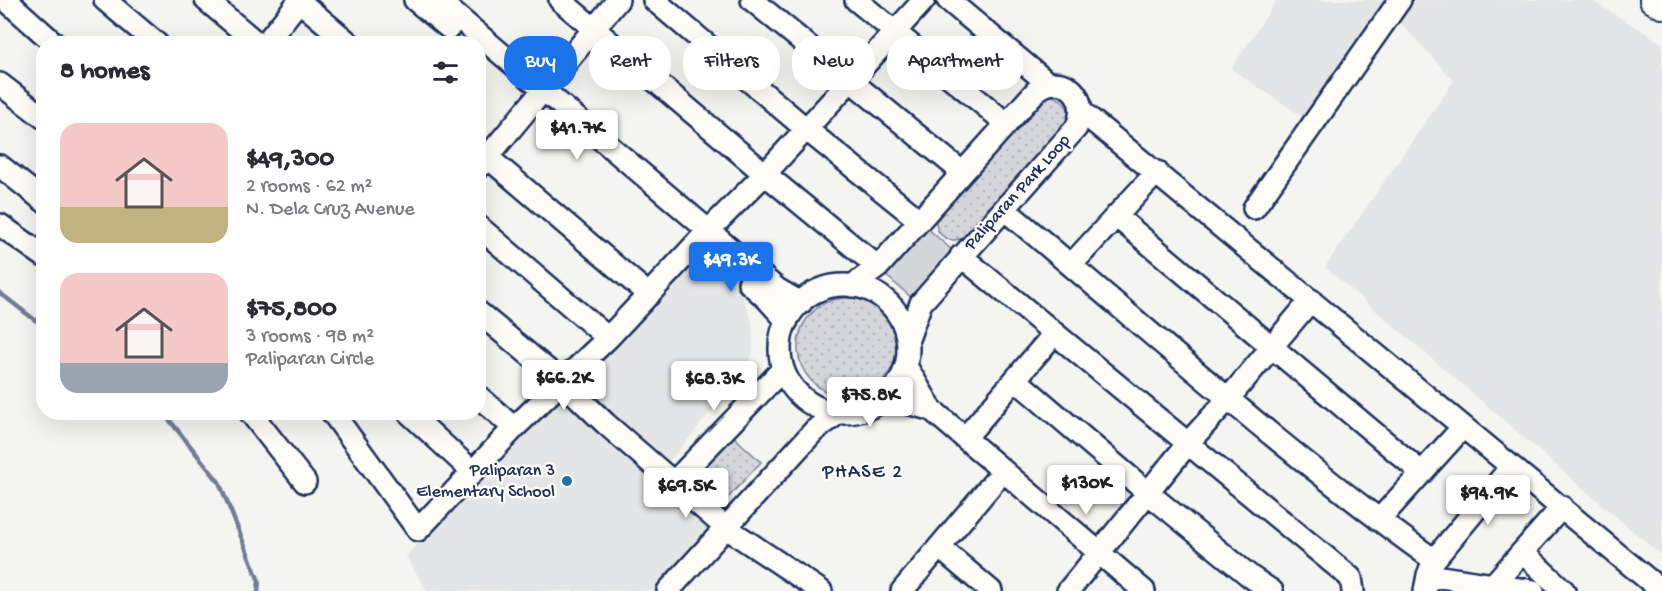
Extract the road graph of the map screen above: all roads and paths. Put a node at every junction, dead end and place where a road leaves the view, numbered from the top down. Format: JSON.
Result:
{"nodes":[{"id":1,"x":105,"y":0,"type":"edge"},
{"id":2,"x":206,"y":0,"type":"edge"},
{"id":3,"x":299,"y":0,"type":"edge"},
{"id":4,"x":415,"y":0,"type":"edge"},
{"id":5,"x":438,"y":0,"type":"edge"},
{"id":6,"x":560,"y":0,"type":"edge"},
{"id":7,"x":618,"y":0,"type":"edge"},
{"id":8,"x":654,"y":0,"type":"edge"},
{"id":9,"x":752,"y":0,"type":"edge"},
{"id":10,"x":856,"y":0,"type":"edge"},
{"id":11,"x":924,"y":0,"type":"edge"},
{"id":12,"x":948,"y":0,"type":"edge"},
{"id":13,"x":1400,"y":0,"type":"edge"},
{"id":14,"x":1653,"y":0,"type":"edge"},
{"id":15,"x":3,"y":1,"type":"edge"},
{"id":16,"x":1662,"y":5,"type":"edge"},
{"id":17,"x":594,"y":28,"type":"junction"},
{"id":18,"x":895,"y":32,"type":"junction"},
{"id":19,"x":45,"y":36,"type":"edge"},
{"id":20,"x":148,"y":36,"type":"edge"},
{"id":21,"x":249,"y":36,"type":"edge"},
{"id":22,"x":270,"y":36,"type":"edge"},
{"id":23,"x":341,"y":36,"type":"edge"},
{"id":24,"x":458,"y":36,"type":"edge"},
{"id":25,"x":477,"y":36,"type":"edge"},
{"id":26,"x":795,"y":36,"type":"edge"},
{"id":27,"x":486,"y":45,"type":"edge"},
{"id":28,"x":875,"y":55,"type":"edge"},
{"id":29,"x":486,"y":58,"type":"edge"},
{"id":30,"x":0,"y":84,"type":"edge"},
{"id":31,"x":1049,"y":84,"type":"junction"},
{"id":32,"x":843,"y":90,"type":"edge"},
{"id":33,"x":861,"y":90,"type":"edge"},
{"id":34,"x":539,"y":94,"type":"junction"},
{"id":35,"x":36,"y":111,"type":"edge"},
{"id":36,"x":1082,"y":112,"type":"junction"},
{"id":37,"x":1006,"y":123,"type":"junction"},
{"id":38,"x":806,"y":129,"type":"junction"},
{"id":39,"x":486,"y":154,"type":"edge"},
{"id":40,"x":486,"y":161,"type":"edge"},
{"id":41,"x":0,"y":166,"type":"edge"},
{"id":42,"x":962,"y":172,"type":"junction"},
{"id":43,"x":1157,"y":172,"type":"junction"},
{"id":44,"x":765,"y":174,"type":"junction"},
{"id":45,"x":36,"y":195,"type":"edge"},
{"id":46,"x":1254,"y":208,"type":"dead end"},
{"id":47,"x":1004,"y":209,"type":"junction"},
{"id":48,"x":1116,"y":216,"type":"junction"},
{"id":49,"x":919,"y":220,"type":"junction"},
{"id":50,"x":0,"y":225,"type":"edge"},
{"id":51,"x":486,"y":232,"type":"edge"},
{"id":52,"x":704,"y":235,"type":"junction"},
{"id":53,"x":36,"y":250,"type":"edge"},
{"id":54,"x":962,"y":256,"type":"junction"},
{"id":55,"x":1071,"y":265,"type":"junction"},
{"id":56,"x":878,"y":267,"type":"junction"},
{"id":57,"x":852,"y":286,"type":"junction"},
{"id":58,"x":649,"y":295,"type":"junction"},
{"id":59,"x":1311,"y":300,"type":"junction"},
{"id":60,"x":801,"y":303,"type":"junction"},
{"id":61,"x":486,"y":319,"type":"edge"},
{"id":62,"x":787,"y":321,"type":"junction"},
{"id":63,"x":1054,"y":334,"type":"junction"},
{"id":64,"x":608,"y":338,"type":"junction"},
{"id":65,"x":908,"y":339,"type":"junction"},
{"id":66,"x":1271,"y":348,"type":"junction"},
{"id":67,"x":906,"y":366,"type":"junction"},
{"id":68,"x":783,"y":369,"type":"junction"},
{"id":69,"x":1017,"y":380,"type":"junction"},
{"id":70,"x":562,"y":382,"type":"junction"},
{"id":71,"x":887,"y":397,"type":"junction"},
{"id":72,"x":1229,"y":398,"type":"junction"},
{"id":73,"x":486,"y":403,"type":"edge"},
{"id":74,"x":932,"y":410,"type":"junction"},
{"id":75,"x":838,"y":413,"type":"junction"},
{"id":76,"x":256,"y":420,"type":"edge"},
{"id":77,"x":344,"y":420,"type":"edge"},
{"id":78,"x":417,"y":420,"type":"edge"},
{"id":79,"x":1463,"y":427,"type":"junction"},
{"id":80,"x":514,"y":428,"type":"junction"},
{"id":81,"x":965,"y":438,"type":"junction"},
{"id":82,"x":1189,"y":442,"type":"junction"},
{"id":83,"x":1511,"y":467,"type":"junction"},
{"id":84,"x":1003,"y":471,"type":"junction"},
{"id":85,"x":473,"y":472,"type":"junction"},
{"id":86,"x":1422,"y":473,"type":"junction"},
{"id":87,"x":305,"y":482,"type":"dead end"},
{"id":88,"x":674,"y":482,"type":"junction"},
{"id":89,"x":1148,"y":493,"type":"junction"},
{"id":90,"x":1562,"y":507,"type":"junction"},
{"id":91,"x":1379,"y":520,"type":"junction"},
{"id":92,"x":725,"y":527,"type":"junction"},
{"id":93,"x":939,"y":547,"type":"junction"},
{"id":94,"x":1522,"y":552,"type":"junction"},
{"id":95,"x":1100,"y":553,"type":"junction"},
{"id":96,"x":1429,"y":575,"type":"edge"},
{"id":97,"x":1493,"y":585,"type":"junction"},
{"id":98,"x":986,"y":590,"type":"edge"},
{"id":99,"x":668,"y":591,"type":"edge"},
{"id":100,"x":821,"y":591,"type":"edge"},
{"id":101,"x":902,"y":591,"type":"edge"},
{"id":102,"x":1068,"y":591,"type":"edge"},
{"id":103,"x":1144,"y":591,"type":"edge"},
{"id":104,"x":1272,"y":591,"type":"edge"},
{"id":105,"x":1353,"y":591,"type":"edge"},
{"id":106,"x":1533,"y":591,"type":"edge"},
{"id":107,"x":1564,"y":591,"type":"edge"},
{"id":108,"x":1662,"y":591,"type":"edge"}],
"edges":[{"from":1,"to":20,"type":"street"},
{"from":2,"to":21,"type":"street"},
{"from":3,"to":22,"type":"street"},
{"from":3,"to":23,"type":"street"},
{"from":4,"to":24,"type":"street"},
{"from":5,"to":25,"type":"street"},
{"from":6,"to":17,"type":"street"},
{"from":7,"to":17,"type":"street"},
{"from":8,"to":38,"type":"street"},
{"from":9,"to":26,"type":"street"},
{"from":10,"to":18,"type":"street"},
{"from":11,"to":18,"type":"street"},
{"from":12,"to":31,"type":"street"},
{"from":13,"to":46,"type":"street"},
{"from":14,"to":16,"type":"main road"},
{"from":15,"to":19,"type":"street"},
{"from":17,"to":34,"type":"street"},
{"from":17,"to":44,"type":"street"},
{"from":18,"to":28,"type":"street"},
{"from":18,"to":37,"type":"street"},
{"from":27,"to":34,"type":"street"},
{"from":29,"to":34,"type":"street"},
{"from":30,"to":35,"type":"street"},
{"from":31,"to":36,"type":"street"},
{"from":31,"to":37,"type":"street"},
{"from":32,"to":38,"type":"street"},
{"from":33,"to":42,"type":"street"},
{"from":34,"to":39,"type":"street"},
{"from":34,"to":52,"type":"street"},
{"from":36,"to":43,"type":"street"},
{"from":36,"to":47,"type":"street","name":"Paliparan Park Loop"},
{"from":37,"to":42,"type":"street"},
{"from":38,"to":44,"type":"street"},
{"from":38,"to":49,"type":"street"},
{"from":40,"to":58,"type":"street"},
{"from":41,"to":45,"type":"street"},
{"from":42,"to":49,"type":"street"},
{"from":43,"to":48,"type":"street"},
{"from":43,"to":59,"type":"street"},
{"from":44,"to":52,"type":"street"},
{"from":44,"to":56,"type":"street"},
{"from":47,"to":54,"type":"street","name":"Paliparan Park Loop"},
{"from":47,"to":55,"type":"street"},
{"from":48,"to":55,"type":"street"},
{"from":48,"to":66,"type":"street"},
{"from":49,"to":56,"type":"street"},
{"from":50,"to":53,"type":"street"},
{"from":51,"to":64,"type":"street"},
{"from":52,"to":58,"type":"street"},
{"from":52,"to":60,"type":"street"},
{"from":52,"to":62,"type":"street"},
{"from":54,"to":63,"type":"street"},
{"from":54,"to":65,"type":"street","name":"Paliparan Park Loop"},
{"from":55,"to":72,"type":"street"},
{"from":56,"to":57,"type":"street"},
{"from":57,"to":60,"type":"street"},
{"from":57,"to":65,"type":"street"},
{"from":58,"to":64,"type":"street"},
{"from":59,"to":66,"type":"street"},
{"from":59,"to":79,"type":"street"},
{"from":60,"to":62,"type":"street"},
{"from":61,"to":70,"type":"street"},
{"from":62,"to":68,"type":"street"},
{"from":63,"to":69,"type":"street"},
{"from":63,"to":82,"type":"street"},
{"from":64,"to":70,"type":"street"},
{"from":65,"to":67,"type":"street"},
{"from":66,"to":72,"type":"street"},
{"from":66,"to":86,"type":"street"},
{"from":67,"to":71,"type":"street"},
{"from":67,"to":74,"type":"street"},
{"from":68,"to":75,"type":"street"},
{"from":68,"to":88,"type":"street"},
{"from":69,"to":81,"type":"street"},
{"from":69,"to":89,"type":"street"},
{"from":70,"to":80,"type":"street"},
{"from":70,"to":88,"type":"street"},
{"from":71,"to":74,"type":"street"},
{"from":71,"to":75,"type":"street"},
{"from":72,"to":82,"type":"street"},
{"from":72,"to":91,"type":"street"},
{"from":73,"to":80,"type":"street"},
{"from":74,"to":81,"type":"street"},
{"from":75,"to":92,"type":"street"},
{"from":76,"to":87,"type":"street"},
{"from":77,"to":85,"type":"street"},
{"from":78,"to":85,"type":"street"},
{"from":79,"to":83,"type":"street"},
{"from":79,"to":86,"type":"street"},
{"from":80,"to":85,"type":"street"},
{"from":81,"to":84,"type":"street"},
{"from":82,"to":89,"type":"street"},
{"from":82,"to":105,"type":"street"},
{"from":83,"to":90,"type":"street"},
{"from":83,"to":96,"type":"street"},
{"from":84,"to":93,"type":"street"},
{"from":84,"to":95,"type":"street"},
{"from":86,"to":91,"type":"street"},
{"from":88,"to":92,"type":"street"},
{"from":89,"to":95,"type":"street"},
{"from":89,"to":104,"type":"street"},
{"from":90,"to":94,"type":"street"},
{"from":90,"to":108,"type":"street"},
{"from":91,"to":96,"type":"street"},
{"from":92,"to":99,"type":"street"},
{"from":92,"to":100,"type":"street"},
{"from":93,"to":98,"type":"street"},
{"from":93,"to":101,"type":"street"},
{"from":94,"to":97,"type":"street"},
{"from":94,"to":107,"type":"street"},
{"from":95,"to":102,"type":"street"},
{"from":95,"to":103,"type":"street"},
{"from":96,"to":97,"type":"street"},
{"from":97,"to":106,"type":"street"}]}
